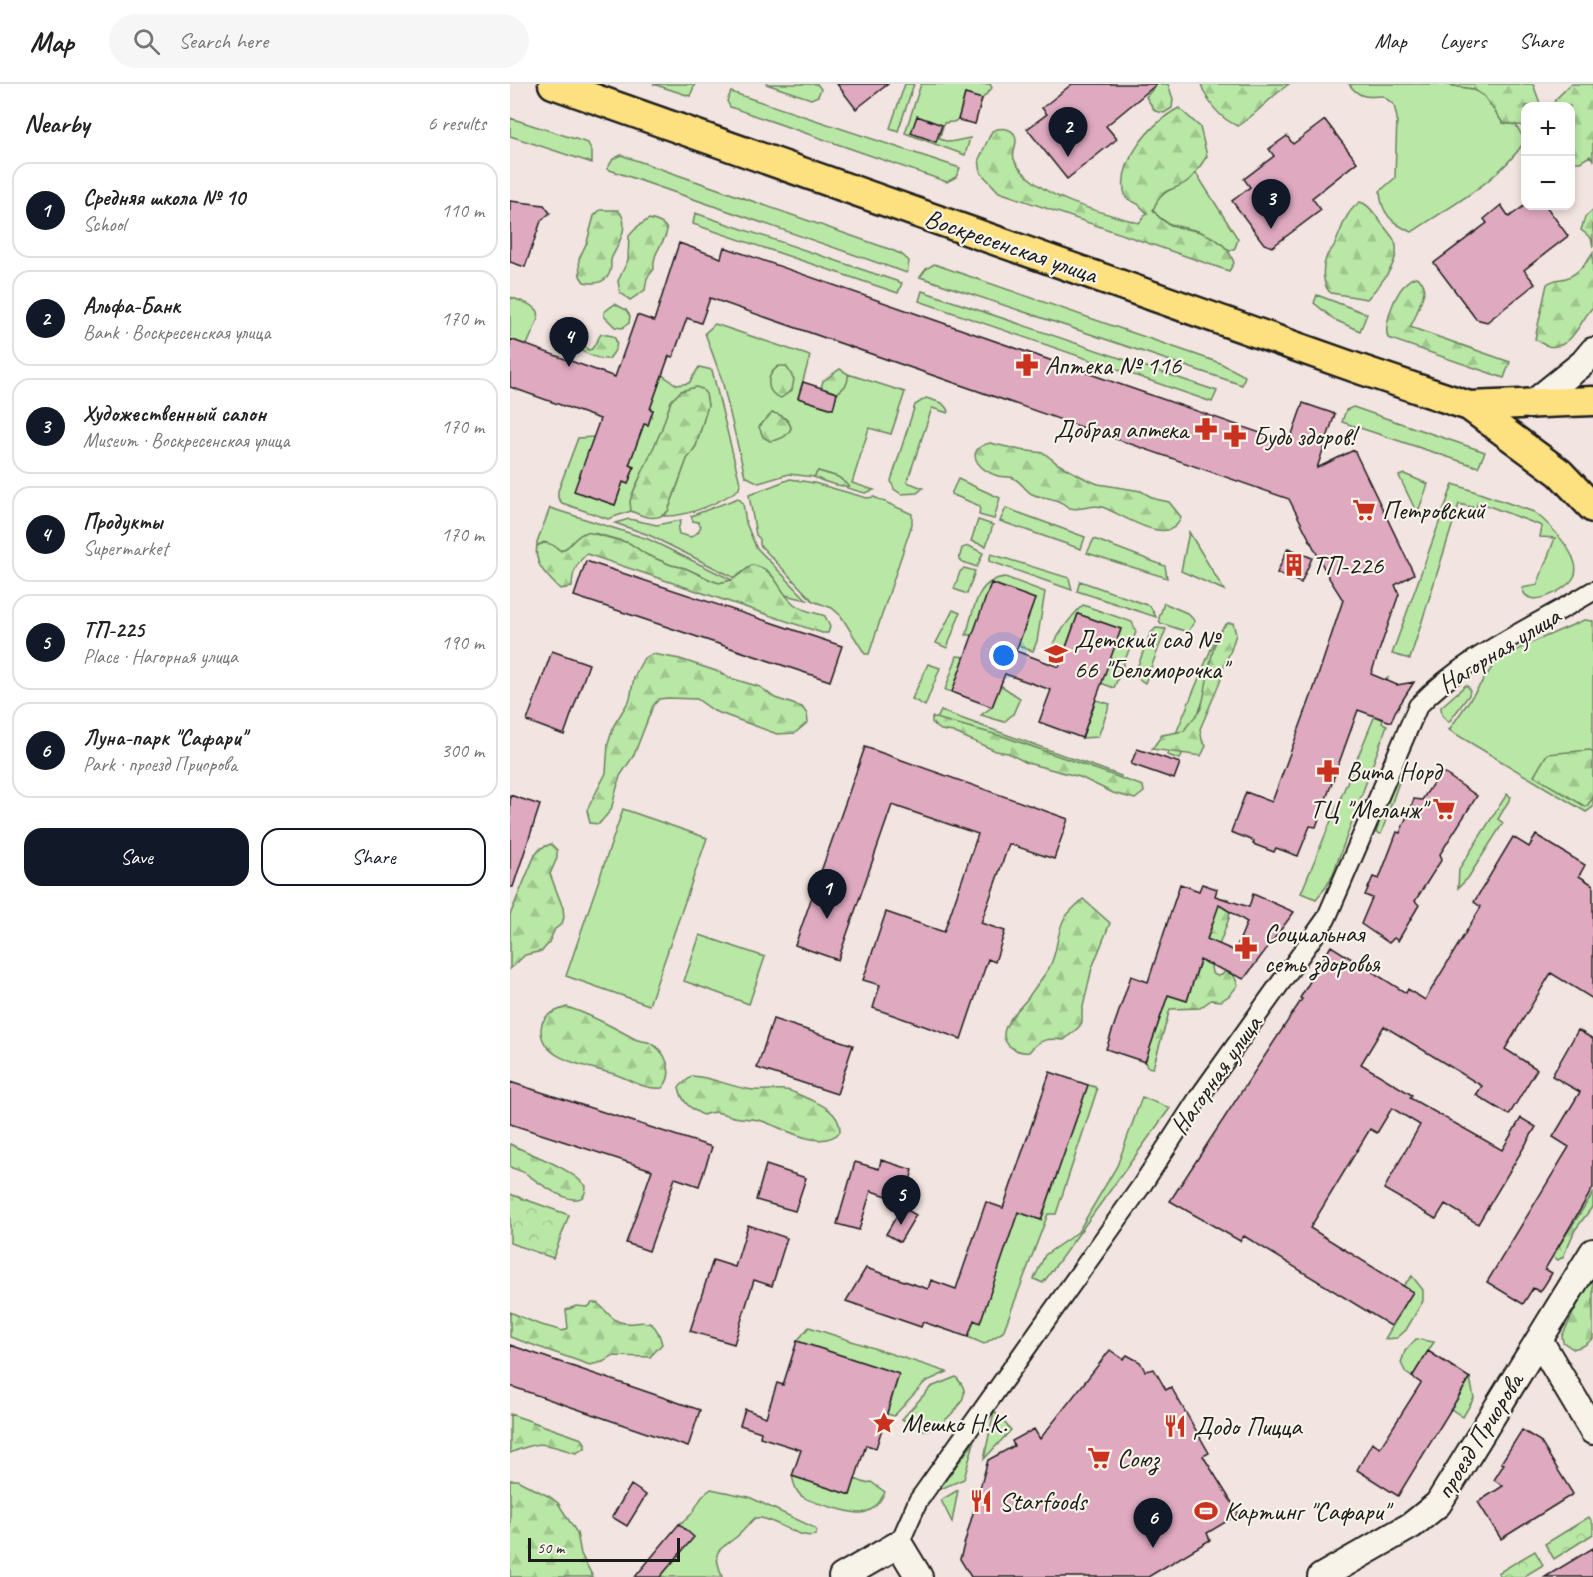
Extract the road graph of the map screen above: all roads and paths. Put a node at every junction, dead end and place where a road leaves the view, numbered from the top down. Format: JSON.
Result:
{"nodes":[{"id":1,"x":553,"y":84,"type":"edge"},
{"id":2,"x":1593,"y":351,"type":"edge"},
{"id":3,"x":1593,"y":401,"type":"edge"},
{"id":4,"x":1531,"y":405,"type":"junction"},
{"id":5,"x":1469,"y":406,"type":"junction"},
{"id":6,"x":1593,"y":508,"type":"edge"},
{"id":7,"x":1593,"y":591,"type":"edge"},
{"id":8,"x":1593,"y":1252,"type":"edge"},
{"id":9,"x":1539,"y":1340,"type":"junction"},
{"id":10,"x":1593,"y":1431,"type":"edge"},
{"id":11,"x":899,"y":1544,"type":"junction"},
{"id":12,"x":842,"y":1577,"type":"edge"},
{"id":13,"x":919,"y":1577,"type":"edge"},
{"id":14,"x":1321,"y":1577,"type":"edge"}],
"edges":[{"from":1,"to":5,"type":"main road","name":"Воскресенская улица"},
{"from":2,"to":4,"type":"street"},
{"from":3,"to":4,"type":"main road","name":"Воскресенская улица"},
{"from":4,"to":5,"type":"main road","name":"Воскресенская улица"},
{"from":5,"to":6,"type":"main road","name":"Воскресенская улица"},
{"from":7,"to":11,"type":"street","name":"Нагорная улица"},
{"from":8,"to":9,"type":"street","name":"проезд Приорова"},
{"from":9,"to":10,"type":"street"},
{"from":9,"to":14,"type":"street","name":"проезд Приорова"},
{"from":11,"to":12,"type":"street"},
{"from":11,"to":13,"type":"street"}]}
